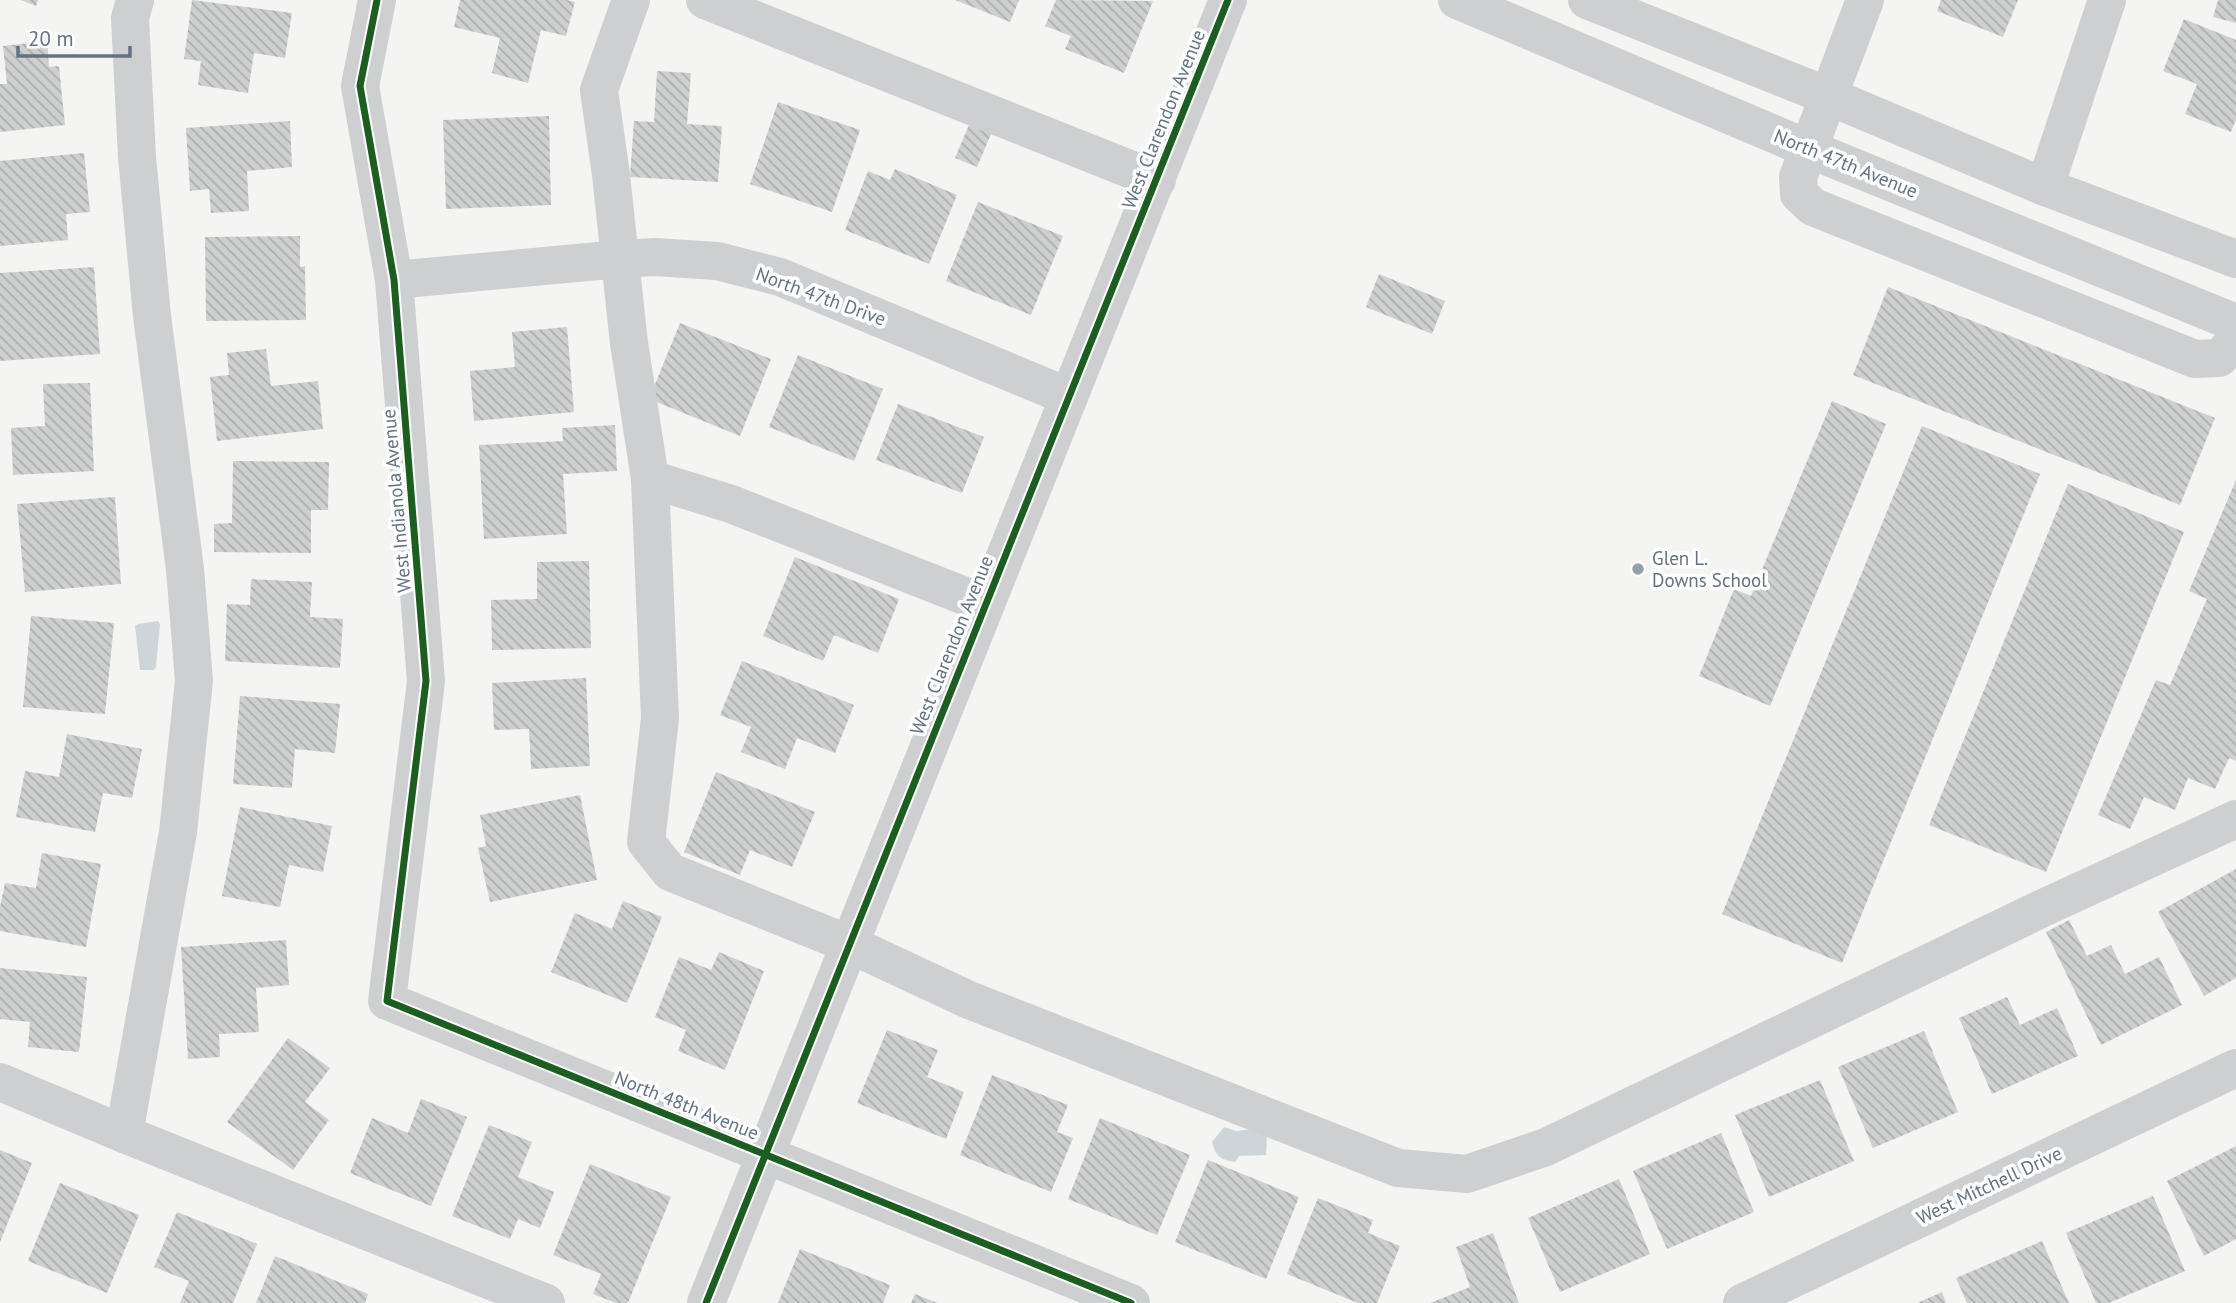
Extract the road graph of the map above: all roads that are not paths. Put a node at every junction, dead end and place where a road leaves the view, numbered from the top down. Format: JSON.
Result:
{"nodes":[{"id":1,"x":135,"y":0,"type":"edge"},
{"id":2,"x":377,"y":0,"type":"edge"},
{"id":3,"x":631,"y":0,"type":"edge"},
{"id":4,"x":705,"y":0,"type":"edge"},
{"id":5,"x":1228,"y":0,"type":"edge"},
{"id":6,"x":1457,"y":0,"type":"edge"},
{"id":7,"x":1865,"y":0,"type":"edge"},
{"id":8,"x":2107,"y":0,"type":"edge"},
{"id":9,"x":1609,"y":4,"type":"edge"},
{"id":10,"x":1828,"y":96,"type":"junction"},
{"id":11,"x":1809,"y":149,"type":"junction"},
{"id":12,"x":1157,"y":180,"type":"junction"},
{"id":13,"x":2045,"y":187,"type":"junction"},
{"id":14,"x":621,"y":259,"type":"junction"},
{"id":15,"x":2236,"y":259,"type":"edge"},
{"id":16,"x":394,"y":280,"type":"junction"},
{"id":17,"x":2236,"y":323,"type":"edge"},
{"id":18,"x":2236,"y":341,"type":"edge"},
{"id":19,"x":1068,"y":396,"type":"junction"},
{"id":20,"x":650,"y":479,"type":"junction"},
{"id":21,"x":985,"y":604,"type":"junction"},
{"id":22,"x":2236,"y":819,"type":"edge"},
{"id":23,"x":849,"y":944,"type":"junction"},
{"id":24,"x":387,"y":1001,"type":"joint"},
{"id":25,"x":2236,"y":1068,"type":"edge"},
{"id":26,"x":0,"y":1082,"type":"edge"},
{"id":27,"x":124,"y":1134,"type":"junction"},
{"id":28,"x":765,"y":1154,"type":"junction"},
{"id":29,"x":546,"y":1303,"type":"edge"},
{"id":30,"x":706,"y":1303,"type":"edge"},
{"id":31,"x":1132,"y":1303,"type":"edge"},
{"id":32,"x":1742,"y":1303,"type":"edge"}],
"edges":[{"from":1,"to":27,"type":"street"},
{"from":2,"to":16,"type":"street","name":"West Indianola Avenue"},
{"from":3,"to":14,"type":"street"},
{"from":4,"to":12,"type":"street"},
{"from":5,"to":12,"type":"street","name":"West Clarendon Avenue"},
{"from":6,"to":11,"type":"street","name":"North 47th Avenue"},
{"from":7,"to":10,"type":"street"},
{"from":8,"to":13,"type":"street"},
{"from":9,"to":10,"type":"street"},
{"from":10,"to":11,"type":"street"},
{"from":10,"to":13,"type":"street"},
{"from":11,"to":17,"type":"street","name":"North 47th Avenue"},
{"from":11,"to":18,"type":"street"},
{"from":12,"to":19,"type":"street","name":"West Clarendon Avenue"},
{"from":13,"to":15,"type":"street"},
{"from":14,"to":16,"type":"street","name":"North 47th Drive"},
{"from":14,"to":19,"type":"street","name":"North 47th Drive"},
{"from":14,"to":20,"type":"street"},
{"from":16,"to":24,"type":"street","name":"West Indianola Avenue"},
{"from":19,"to":21,"type":"street","name":"West Clarendon Avenue"},
{"from":20,"to":21,"type":"street"},
{"from":20,"to":23,"type":"street"},
{"from":21,"to":23,"type":"street","name":"West Clarendon Avenue"},
{"from":22,"to":23,"type":"street"},
{"from":23,"to":28,"type":"street","name":"West Clarendon Avenue"},
{"from":24,"to":28,"type":"street","name":"North 48th Avenue"},
{"from":25,"to":32,"type":"street","name":"West Mitchell Drive"},
{"from":26,"to":27,"type":"street"},
{"from":27,"to":29,"type":"street"},
{"from":28,"to":30,"type":"street","name":"West Clarendon Avenue"},
{"from":28,"to":31,"type":"street","name":"North 48th Avenue"}]}
